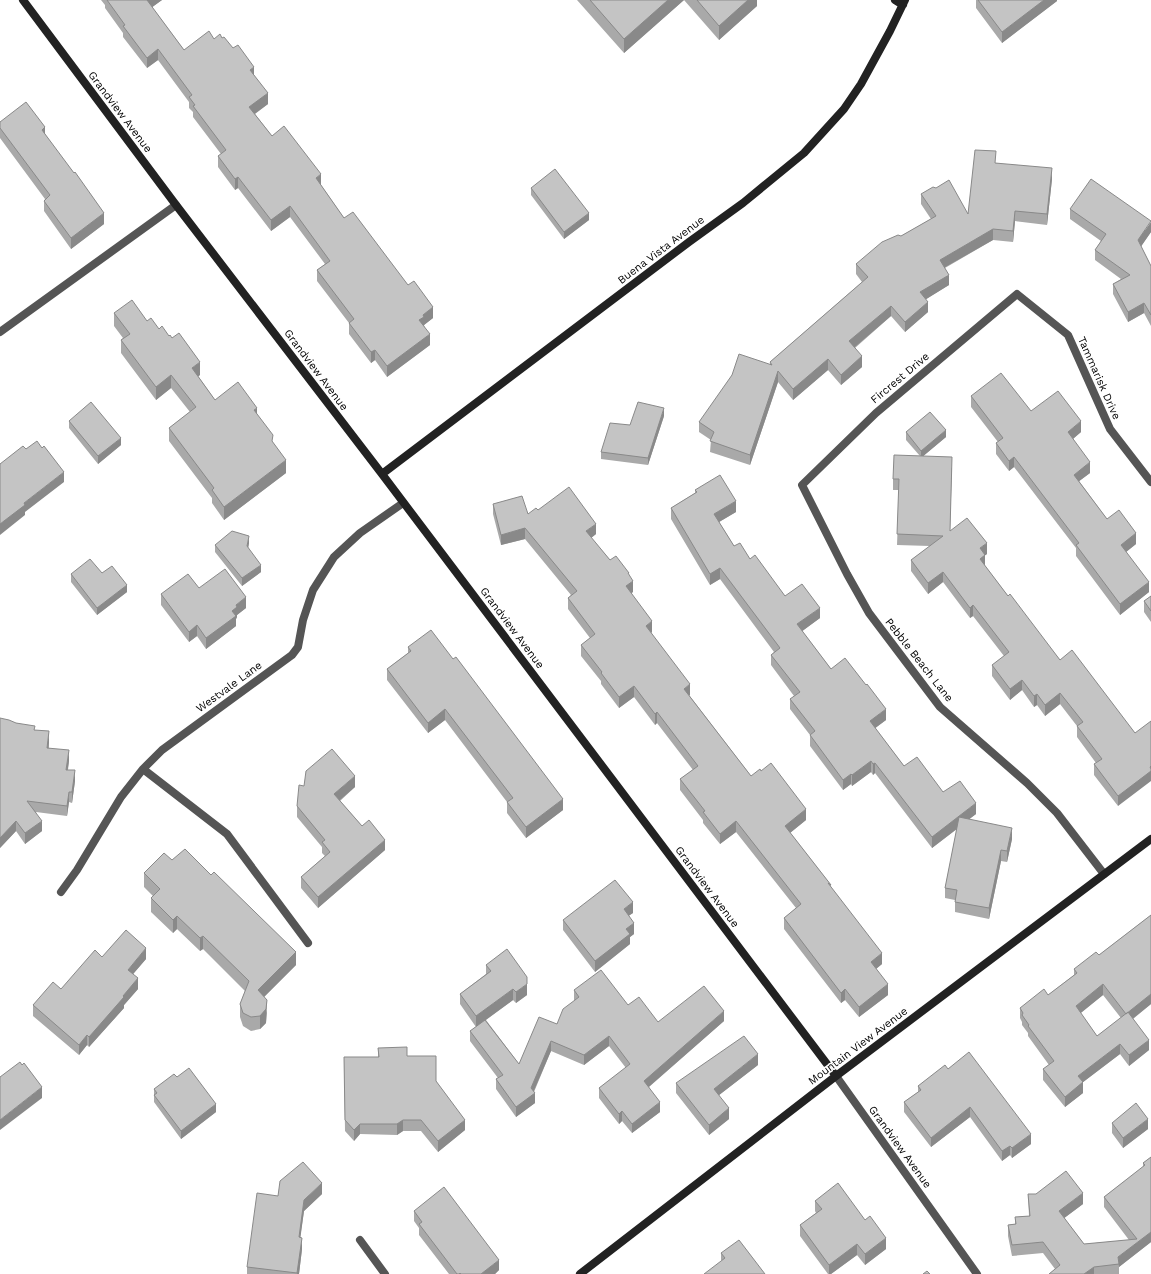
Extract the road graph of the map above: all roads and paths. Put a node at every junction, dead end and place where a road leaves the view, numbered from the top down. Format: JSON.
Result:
{"nodes":[{"id":1,"x":23,"y":0,"type":"edge"},
{"id":2,"x":895,"y":0,"type":"edge"},
{"id":3,"x":904,"y":2,"type":"edge"},
{"id":4,"x":176,"y":205,"type":"junction"},
{"id":5,"x":1017,"y":294,"type":"joint"},
{"id":6,"x":0,"y":332,"type":"edge"},
{"id":7,"x":382,"y":474,"type":"junction"},
{"id":8,"x":1151,"y":482,"type":"edge"},
{"id":9,"x":802,"y":484,"type":"joint"},
{"id":10,"x":403,"y":503,"type":"junction"},
{"id":11,"x":143,"y":769,"type":"junction"},
{"id":12,"x":1151,"y":839,"type":"edge"},
{"id":13,"x":1104,"y":874,"type":"junction"},
{"id":14,"x":61,"y":892,"type":"dead end"},
{"id":15,"x":308,"y":943,"type":"dead end"},
{"id":16,"x":836,"y":1076,"type":"junction"},
{"id":17,"x":360,"y":1240,"type":"dead end"},
{"id":18,"x":386,"y":1274,"type":"edge"},
{"id":19,"x":580,"y":1274,"type":"edge"},
{"id":20,"x":977,"y":1274,"type":"edge"}],
"edges":[{"from":1,"to":4,"type":"street","name":"Grandview Avenue"},
{"from":2,"to":3,"type":"street"},
{"from":3,"to":7,"type":"street","name":"Buena Vista Avenue"},
{"from":4,"to":6,"type":"street"},
{"from":4,"to":7,"type":"street","name":"Grandview Avenue"},
{"from":5,"to":8,"type":"street","name":"Tammarisk Drive"},
{"from":5,"to":9,"type":"street","name":"Fircrest Drive"},
{"from":7,"to":10,"type":"street","name":"Grandview Avenue"},
{"from":9,"to":13,"type":"street","name":"Pebble Beach Lane"},
{"from":10,"to":11,"type":"street","name":"Westvale Lane"},
{"from":10,"to":16,"type":"street","name":"Grandview Avenue"},
{"from":11,"to":14,"type":"street","name":"Westvale Lane"},
{"from":11,"to":15,"type":"street"},
{"from":12,"to":13,"type":"street","name":"Mountain View Avenue"},
{"from":13,"to":16,"type":"street","name":"Mountain View Avenue"},
{"from":16,"to":19,"type":"street","name":"Mountain View Avenue"},
{"from":16,"to":20,"type":"street","name":"Grandview Avenue"},
{"from":17,"to":18,"type":"street"}]}
